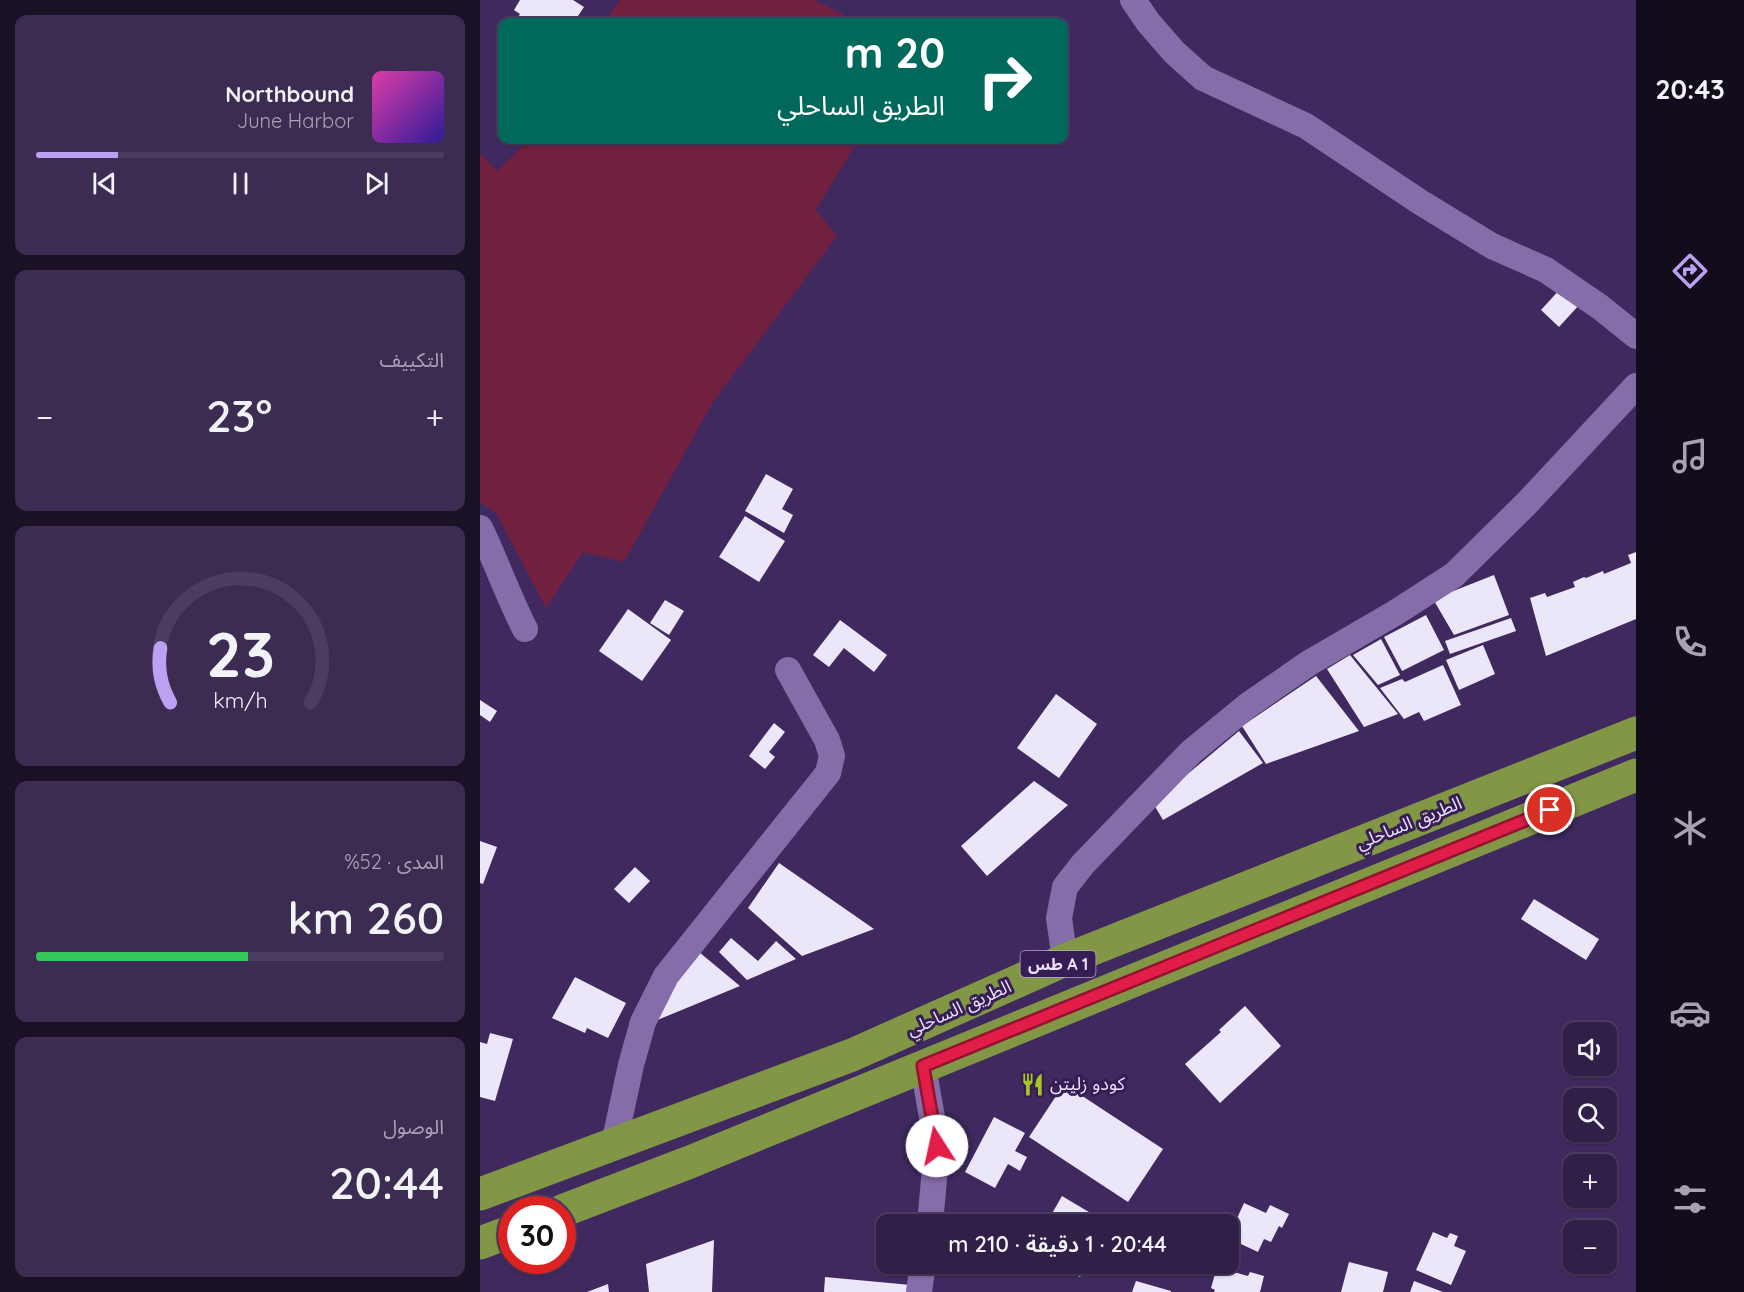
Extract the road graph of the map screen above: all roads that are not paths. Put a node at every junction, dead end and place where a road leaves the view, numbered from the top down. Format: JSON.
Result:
{"nodes":[{"id":1,"x":1133,"y":0,"type":"edge"},
{"id":2,"x":1636,"y":336,"type":"edge"},
{"id":3,"x":1636,"y":386,"type":"edge"},
{"id":4,"x":482,"y":537,"type":"edge"},
{"id":5,"x":525,"y":629,"type":"dead end"},
{"id":6,"x":788,"y":670,"type":"dead end"},
{"id":7,"x":1636,"y":733,"type":"edge"},
{"id":8,"x":1636,"y":775,"type":"edge"},
{"id":9,"x":1065,"y":960,"type":"junction"},
{"id":10,"x":923,"y":1066,"type":"junction"},
{"id":11,"x":677,"y":1122,"type":"junction"},
{"id":12,"x":614,"y":1144,"type":"junction"},
{"id":13,"x":690,"y":1162,"type":"junction"},
{"id":14,"x":480,"y":1194,"type":"edge"},
{"id":15,"x":576,"y":1206,"type":"edge"},
{"id":16,"x":931,"y":1214,"type":"edge"},
{"id":17,"x":498,"y":1237,"type":"edge"},
{"id":18,"x":480,"y":1244,"type":"edge"},
{"id":19,"x":921,"y":1274,"type":"edge"},
{"id":20,"x":919,"y":1292,"type":"edge"}],
"edges":[{"from":1,"to":2,"type":"street"},
{"from":3,"to":9,"type":"street"},
{"from":4,"to":5,"type":"street"},
{"from":6,"to":12,"type":"street"},
{"from":7,"to":9,"type":"highway","name":"الطريق الساحلي","number":"طس A 1"},
{"from":8,"to":10,"type":"highway","number":"طس A 1"},
{"from":9,"to":11,"type":"highway","name":"الطريق الساحلي","number":"طس A 1"},
{"from":10,"to":13,"type":"highway","number":"طس A 1"},
{"from":10,"to":16,"type":"street"},
{"from":11,"to":12,"type":"highway","name":"الطريق الساحلي","number":"طس A 1"},
{"from":11,"to":13,"type":"highway"},
{"from":12,"to":14,"type":"highway","name":"الطريق الساحلي","number":"طس A 1"},
{"from":13,"to":15,"type":"highway","number":"طس A 1"},
{"from":17,"to":18,"type":"highway"},
{"from":19,"to":20,"type":"street"}]}
